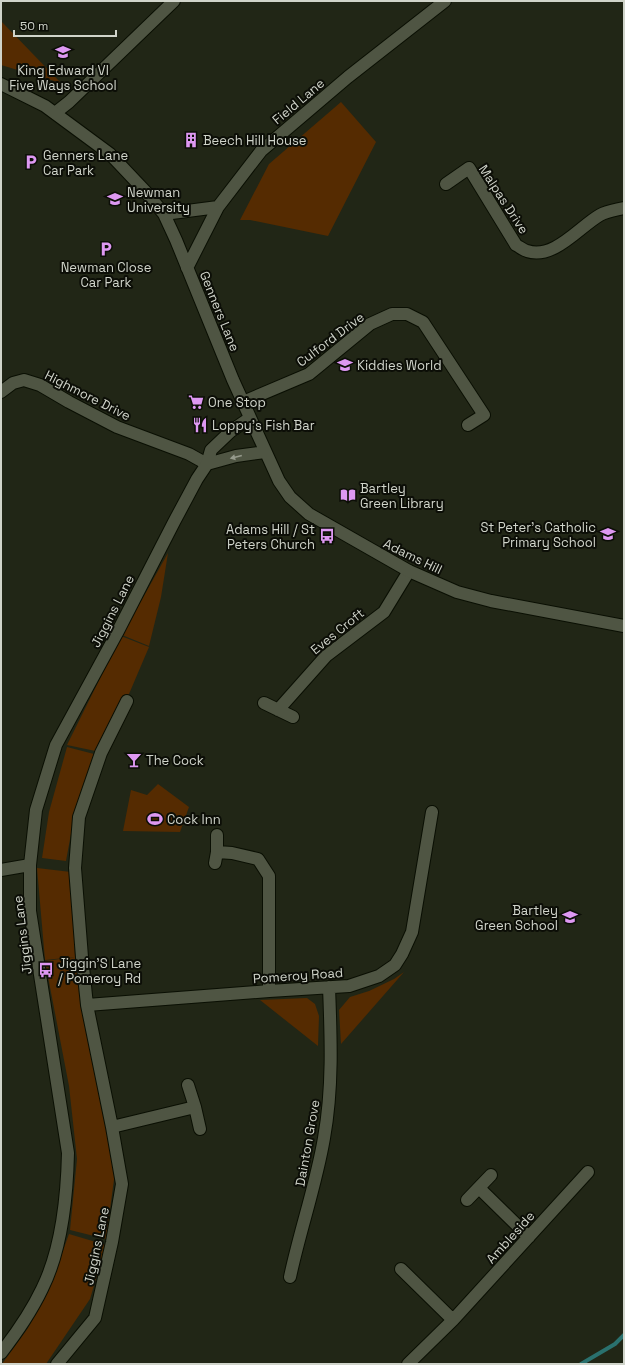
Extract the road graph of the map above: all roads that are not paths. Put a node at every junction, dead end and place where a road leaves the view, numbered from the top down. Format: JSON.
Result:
{"nodes":[{"id":1,"x":174,"y":1,"type":"edge"},
{"id":2,"x":445,"y":1,"type":"edge"},
{"id":3,"x":1,"y":84,"type":"edge"},
{"id":4,"x":55,"y":113,"type":"junction"},
{"id":5,"x":446,"y":184,"type":"dead end"},
{"id":6,"x":218,"y":206,"type":"junction"},
{"id":7,"x":624,"y":208,"type":"edge"},
{"id":8,"x":164,"y":214,"type":"junction"},
{"id":9,"x":187,"y":268,"type":"junction"},
{"id":10,"x":1,"y":392,"type":"edge"},
{"id":11,"x":244,"y":402,"type":"junction"},
{"id":12,"x":250,"y":418,"type":"junction"},
{"id":13,"x":468,"y":425,"type":"dead end"},
{"id":14,"x":265,"y":452,"type":"junction"},
{"id":15,"x":207,"y":464,"type":"junction"},
{"id":16,"x":409,"y":571,"type":"junction"},
{"id":17,"x":624,"y":626,"type":"edge"},
{"id":18,"x":127,"y":701,"type":"dead end"},
{"id":19,"x":264,"y":703,"type":"dead end"},
{"id":20,"x":278,"y":710,"type":"junction"},
{"id":21,"x":293,"y":717,"type":"dead end"},
{"id":22,"x":432,"y":812,"type":"dead end"},
{"id":23,"x":217,"y":835,"type":"dead end"},
{"id":24,"x":30,"y":865,"type":"junction"},
{"id":25,"x":1,"y":870,"type":"edge"},
{"id":26,"x":330,"y":987,"type":"junction"},
{"id":27,"x":269,"y":991,"type":"junction"},
{"id":28,"x":87,"y":1004,"type":"junction"},
{"id":29,"x":188,"y":1085,"type":"dead end"},
{"id":30,"x":195,"y":1107,"type":"junction"},
{"id":31,"x":112,"y":1127,"type":"junction"},
{"id":32,"x":200,"y":1129,"type":"dead end"},
{"id":33,"x":588,"y":1172,"type":"dead end"},
{"id":34,"x":490,"y":1175,"type":"dead end"},
{"id":35,"x":479,"y":1188,"type":"junction"},
{"id":36,"x":467,"y":1200,"type":"dead end"},
{"id":37,"x":529,"y":1237,"type":"junction"},
{"id":38,"x":401,"y":1269,"type":"dead end"},
{"id":39,"x":290,"y":1277,"type":"dead end"},
{"id":40,"x":453,"y":1320,"type":"junction"},
{"id":41,"x":1,"y":1353,"type":"edge"},
{"id":42,"x":57,"y":1364,"type":"edge"},
{"id":43,"x":408,"y":1364,"type":"edge"}],
"edges":[{"from":1,"to":4,"type":"street"},
{"from":2,"to":6,"type":"street","name":"Field Lane"},
{"from":3,"to":4,"type":"street","name":"Genners Lane"},
{"from":4,"to":8,"type":"street","name":"Genners Lane"},
{"from":5,"to":7,"type":"street","name":"Malpas Drive"},
{"from":6,"to":8,"type":"street"},
{"from":6,"to":9,"type":"street","name":"Field Lane"},
{"from":8,"to":9,"type":"street","name":"Genners Lane"},
{"from":9,"to":11,"type":"street","name":"Genners Lane"},
{"from":10,"to":15,"type":"street","name":"Highmore Drive"},
{"from":11,"to":12,"type":"street","name":"Genners Lane"},
{"from":11,"to":13,"type":"street","name":"Culford Drive"},
{"from":12,"to":14,"type":"street","name":"Adams Hill"},
{"from":12,"to":15,"type":"street","name":"Jiggins Lane"},
{"from":14,"to":15,"type":"street","one_way":true},
{"from":14,"to":16,"type":"street","name":"Adams Hill"},
{"from":15,"to":24,"type":"street","name":"Jiggins Lane"},
{"from":16,"to":17,"type":"street","name":"Adams Hill"},
{"from":16,"to":20,"type":"street","name":"Eves Croft"},
{"from":18,"to":28,"type":"street","name":"Jiggins Lane"},
{"from":19,"to":20,"type":"street"},
{"from":20,"to":21,"type":"street"},
{"from":22,"to":26,"type":"street","name":"Pomeroy Road"},
{"from":23,"to":27,"type":"street"},
{"from":24,"to":25,"type":"street"},
{"from":24,"to":41,"type":"street","name":"Jiggins Lane"},
{"from":26,"to":27,"type":"street","name":"Pomeroy Road"},
{"from":26,"to":39,"type":"street","name":"Dainton Grove"},
{"from":27,"to":28,"type":"street","name":"Pomeroy Road"},
{"from":28,"to":31,"type":"street","name":"Jiggins Lane"},
{"from":29,"to":30,"type":"street"},
{"from":30,"to":31,"type":"street"},
{"from":30,"to":32,"type":"street"},
{"from":31,"to":42,"type":"street","name":"Jiggins Lane"},
{"from":33,"to":37,"type":"street","name":"Ambleside"},
{"from":34,"to":35,"type":"street"},
{"from":35,"to":36,"type":"street"},
{"from":35,"to":37,"type":"street"},
{"from":37,"to":40,"type":"street","name":"Ambleside"},
{"from":38,"to":40,"type":"street"},
{"from":40,"to":43,"type":"street","name":"Ambleside"}]}
